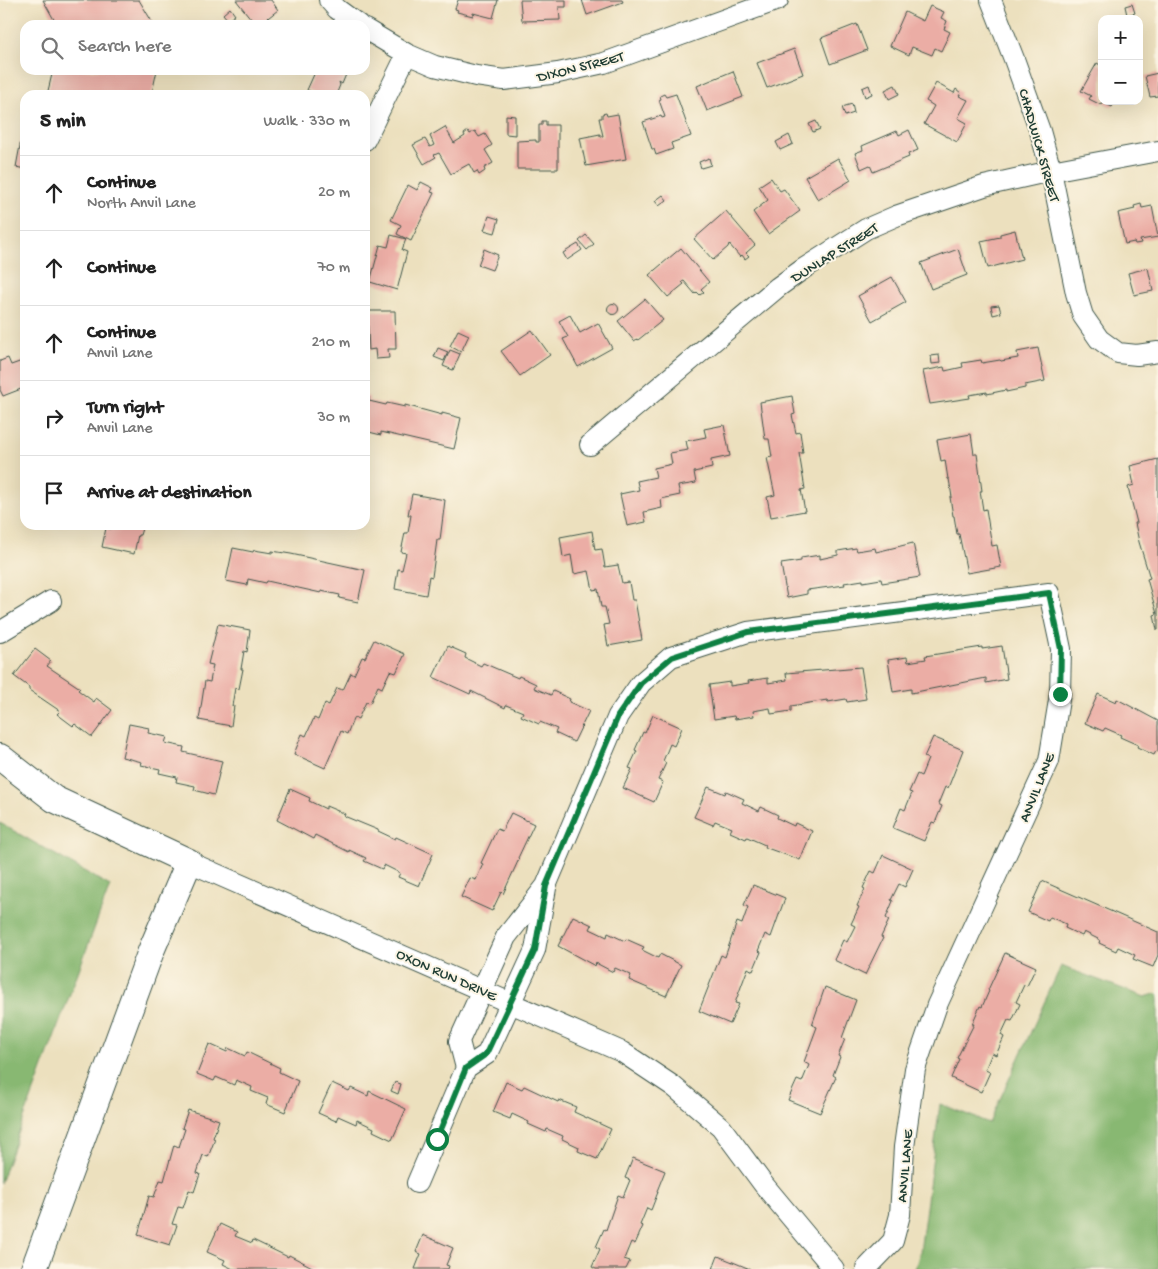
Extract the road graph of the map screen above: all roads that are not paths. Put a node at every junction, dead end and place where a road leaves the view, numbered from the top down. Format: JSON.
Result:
{"nodes":[{"id":1,"x":329,"y":0,"type":"edge"},
{"id":2,"x":778,"y":0,"type":"edge"},
{"id":3,"x":990,"y":0,"type":"edge"},
{"id":4,"x":352,"y":20,"type":"edge"},
{"id":5,"x":370,"y":32,"type":"edge"},
{"id":6,"x":407,"y":54,"type":"junction"},
{"id":7,"x":370,"y":130,"type":"edge"},
{"id":8,"x":1158,"y":151,"type":"edge"},
{"id":9,"x":1051,"y":171,"type":"junction"},
{"id":10,"x":1158,"y":352,"type":"edge"},
{"id":11,"x":590,"y":446,"type":"dead end"},
{"id":12,"x":51,"y":601,"type":"dead end"},
{"id":13,"x":0,"y":632,"type":"edge"},
{"id":14,"x":0,"y":757,"type":"edge"},
{"id":15,"x":189,"y":862,"type":"junction"},
{"id":16,"x":546,"y":886,"type":"junction"},
{"id":17,"x":482,"y":989,"type":"junction"},
{"id":18,"x":511,"y":1003,"type":"junction"},
{"id":19,"x":466,"y":1068,"type":"junction"},
{"id":20,"x":417,"y":1183,"type":"dead end"},
{"id":21,"x":34,"y":1269,"type":"edge"},
{"id":22,"x":834,"y":1269,"type":"edge"},
{"id":23,"x":866,"y":1269,"type":"edge"}],
"edges":[{"from":1,"to":4,"type":"street"},
{"from":2,"to":6,"type":"street","name":"DIXON STREET"},
{"from":3,"to":9,"type":"street","name":"CHADWICK STREET"},
{"from":5,"to":6,"type":"street","name":"DIXON STREET"},
{"from":6,"to":7,"type":"street"},
{"from":8,"to":9,"type":"street","name":"DUNLAP STREET"},
{"from":9,"to":10,"type":"street","name":"CHADWICK STREET"},
{"from":9,"to":11,"type":"street","name":"DUNLAP STREET"},
{"from":12,"to":13,"type":"street"},
{"from":14,"to":15,"type":"street","name":"OXON RUN DRIVE"},
{"from":15,"to":17,"type":"street","name":"OXON RUN DRIVE"},
{"from":15,"to":21,"type":"street"},
{"from":16,"to":17,"type":"street","name":"ANVIL LANE"},
{"from":16,"to":18,"type":"street"},
{"from":16,"to":23,"type":"street","name":"ANVIL LANE"},
{"from":17,"to":18,"type":"street","name":"OXON RUN DRIVE"},
{"from":17,"to":19,"type":"street","name":"ANVIL LANE"},
{"from":18,"to":19,"type":"street"},
{"from":18,"to":22,"type":"street","name":"OXON RUN DRIVE"},
{"from":19,"to":20,"type":"street"}]}
